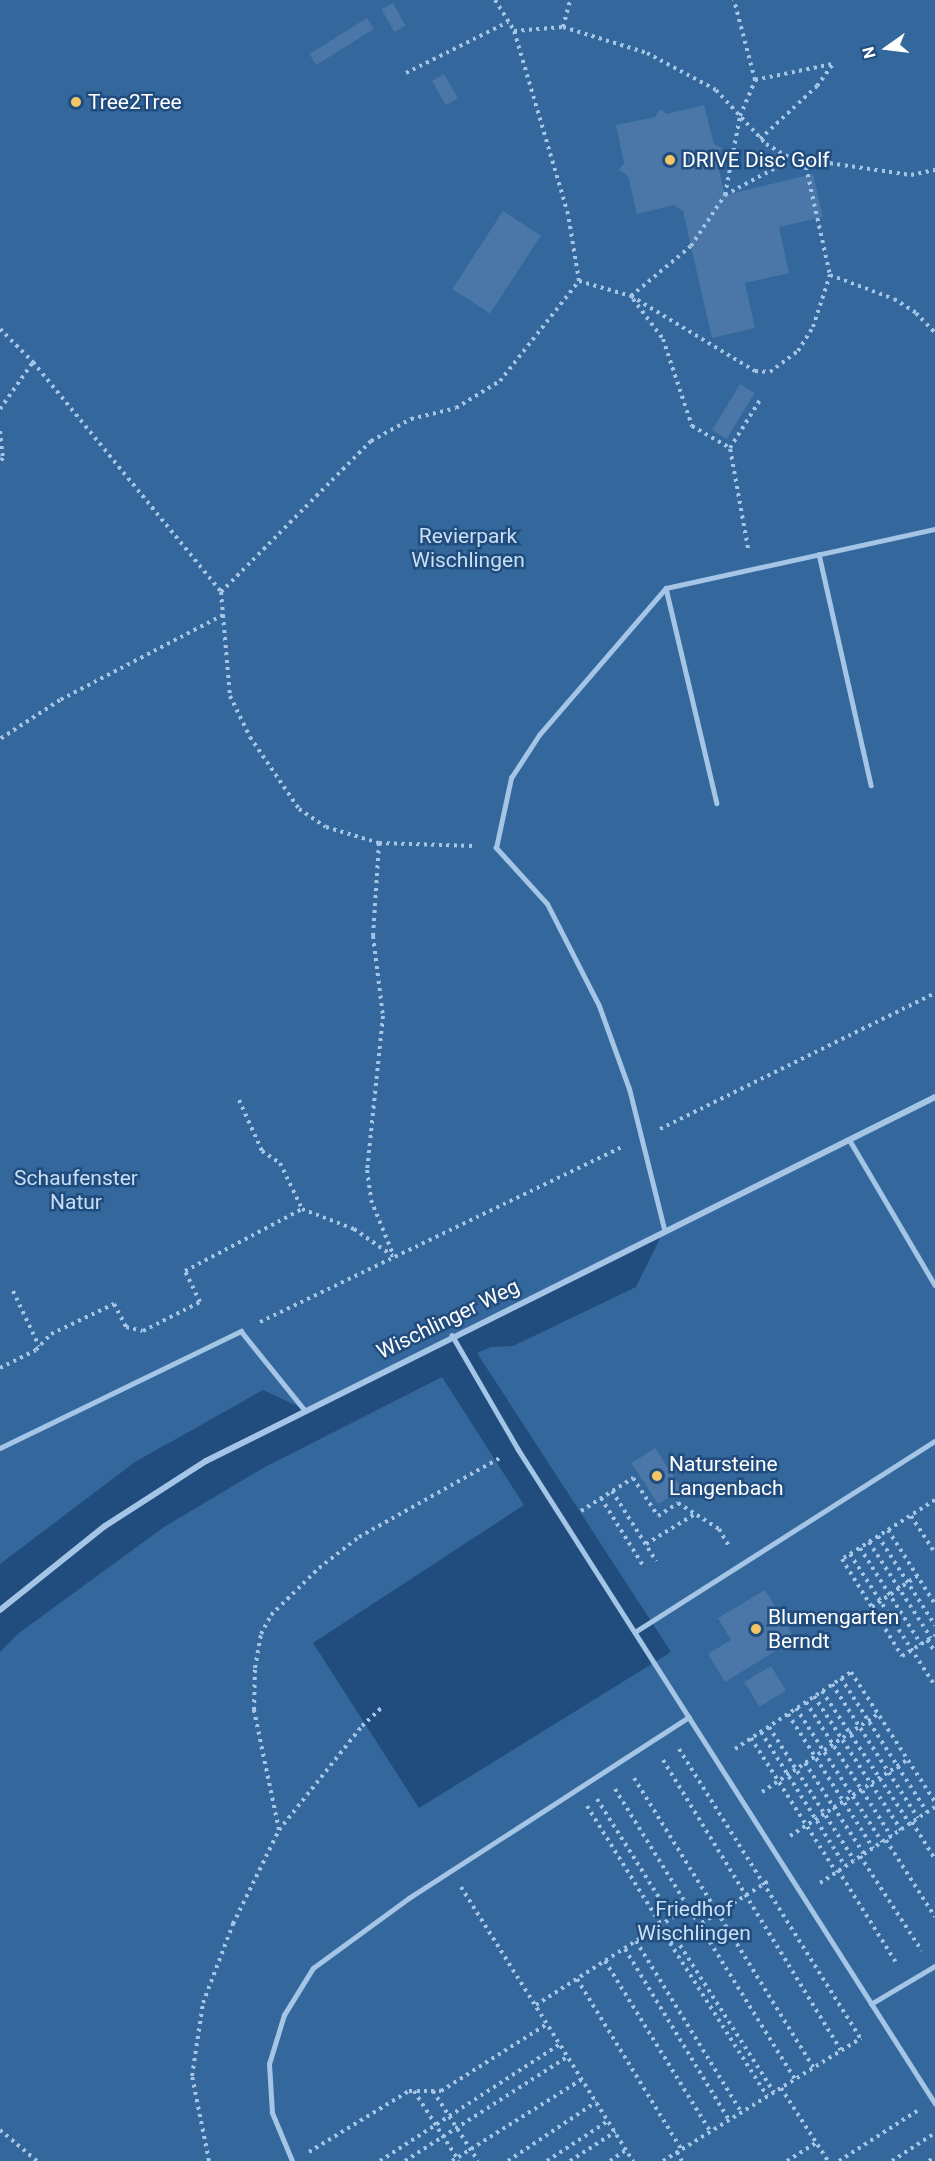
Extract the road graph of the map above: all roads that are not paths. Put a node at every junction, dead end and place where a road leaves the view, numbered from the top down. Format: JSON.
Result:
{"nodes":[{"id":1,"x":935,"y":529,"type":"edge"},
{"id":2,"x":819,"y":554,"type":"junction"},
{"id":3,"x":666,"y":588,"type":"junction"},
{"id":4,"x":871,"y":785,"type":"dead end"},
{"id":5,"x":717,"y":803,"type":"dead end"},
{"id":6,"x":935,"y":1096,"type":"edge"},
{"id":7,"x":849,"y":1139,"type":"junction"},
{"id":8,"x":664,"y":1229,"type":"junction"},
{"id":9,"x":935,"y":1285,"type":"edge"},
{"id":10,"x":452,"y":1335,"type":"junction"},
{"id":11,"x":304,"y":1408,"type":"junction"},
{"id":12,"x":935,"y":1441,"type":"edge"},
{"id":13,"x":0,"y":1448,"type":"edge"},
{"id":14,"x":0,"y":1610,"type":"edge"},
{"id":15,"x":634,"y":1632,"type":"junction"},
{"id":16,"x":689,"y":1717,"type":"junction"},
{"id":17,"x":934,"y":1966,"type":"edge"},
{"id":18,"x":871,"y":2004,"type":"junction"},
{"id":19,"x":934,"y":2102,"type":"edge"},
{"id":20,"x":292,"y":2161,"type":"edge"}],
"edges":[{"from":1,"to":2,"type":"lane"},
{"from":2,"to":3,"type":"lane"},
{"from":2,"to":4,"type":"lane"},
{"from":3,"to":5,"type":"lane"},
{"from":3,"to":8,"type":"lane"},
{"from":6,"to":7,"type":"street","name":"Wischlinger Weg"},
{"from":7,"to":8,"type":"street","name":"Wischlinger Weg"},
{"from":7,"to":9,"type":"lane"},
{"from":8,"to":10,"type":"street","name":"Wischlinger Weg"},
{"from":10,"to":11,"type":"street","name":"Wischlinger Weg"},
{"from":10,"to":15,"type":"lane"},
{"from":11,"to":13,"type":"lane"},
{"from":11,"to":14,"type":"street","name":"Wischlinger Weg"},
{"from":12,"to":15,"type":"lane"},
{"from":15,"to":16,"type":"lane"},
{"from":16,"to":18,"type":"lane"},
{"from":16,"to":20,"type":"lane"},
{"from":17,"to":18,"type":"lane"},
{"from":18,"to":19,"type":"lane"}]}
